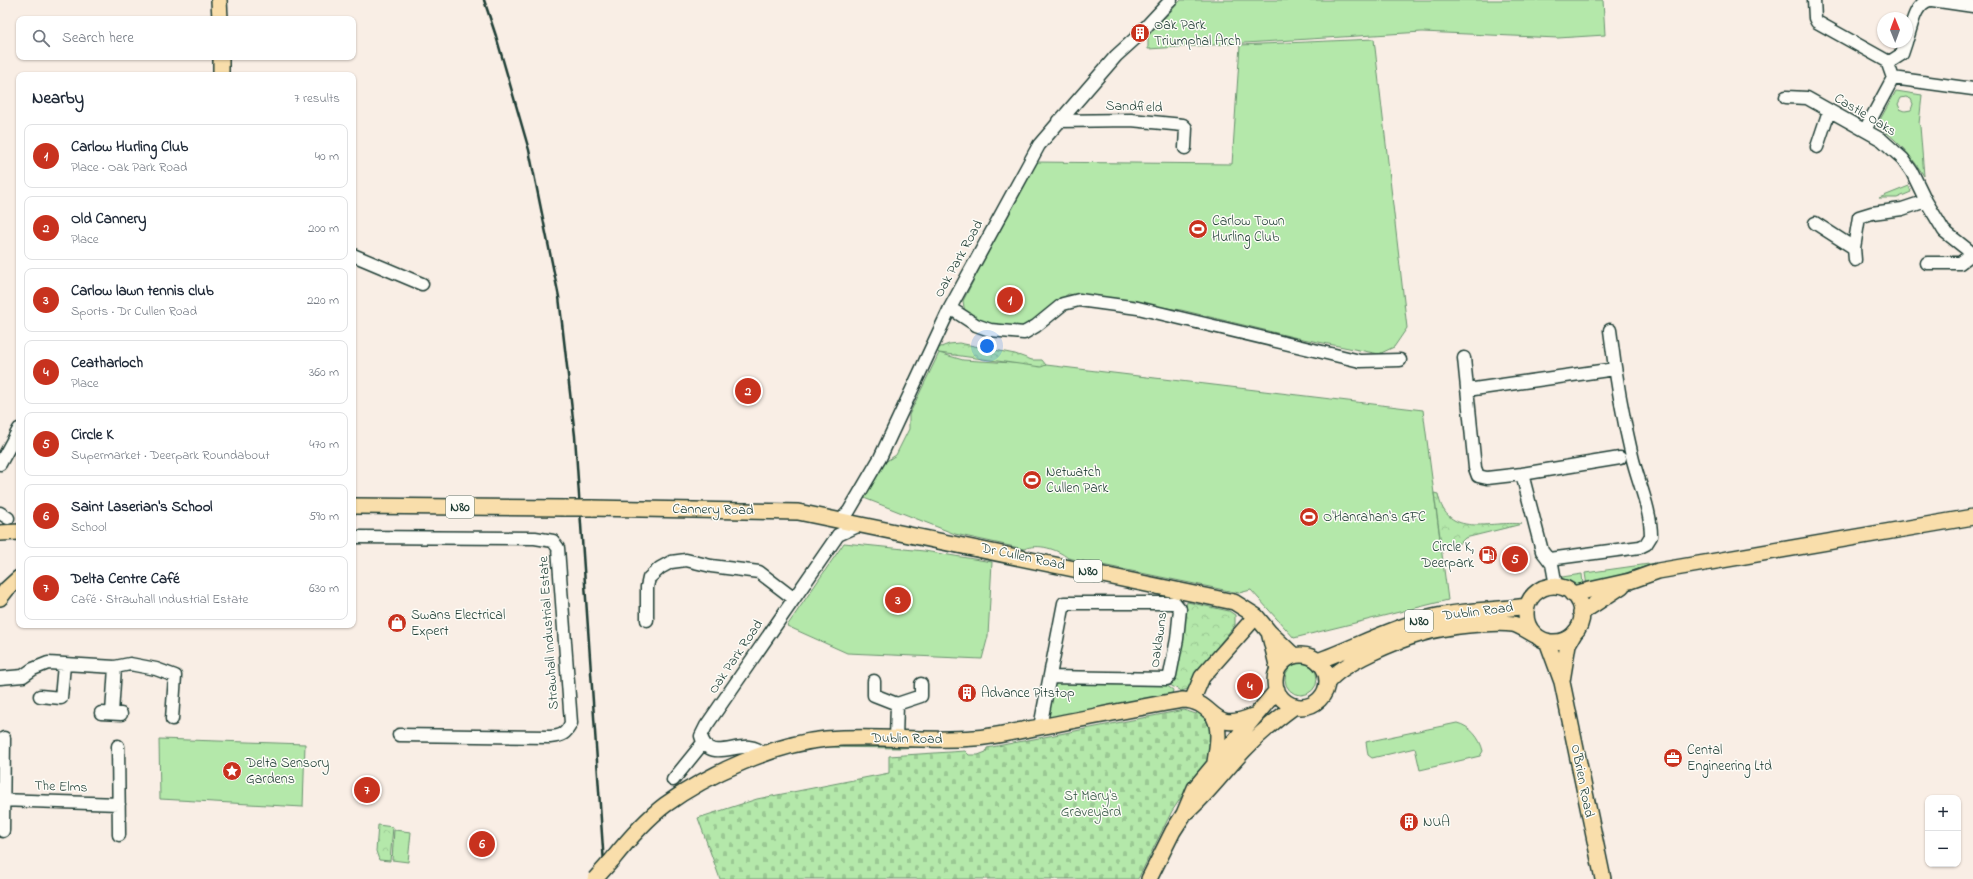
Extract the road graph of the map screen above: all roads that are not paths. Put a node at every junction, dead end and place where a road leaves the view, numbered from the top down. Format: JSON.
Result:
{"nodes":[{"id":1,"x":219,"y":0,"type":"edge"},
{"id":2,"x":1171,"y":0,"type":"edge"},
{"id":3,"x":1814,"y":0,"type":"edge"},
{"id":4,"x":1931,"y":0,"type":"edge"},
{"id":5,"x":1973,"y":6,"type":"edge"},
{"id":6,"x":220,"y":16,"type":"edge"},
{"id":7,"x":1913,"y":22,"type":"edge"},
{"id":8,"x":1904,"y":48,"type":"edge"},
{"id":9,"x":220,"y":60,"type":"edge"},
{"id":10,"x":1888,"y":64,"type":"junction"},
{"id":11,"x":221,"y":72,"type":"edge"},
{"id":12,"x":1893,"y":78,"type":"junction"},
{"id":13,"x":1973,"y":89,"type":"edge"},
{"id":14,"x":1786,"y":97,"type":"dead end"},
{"id":15,"x":1829,"y":111,"type":"junction"},
{"id":16,"x":1058,"y":121,"type":"junction"},
{"id":17,"x":1865,"y":130,"type":"junction"},
{"id":18,"x":1817,"y":147,"type":"dead end"},
{"id":19,"x":1185,"y":148,"type":"dead end"},
{"id":20,"x":1926,"y":201,"type":"junction"},
{"id":21,"x":1815,"y":223,"type":"dead end"},
{"id":22,"x":1972,"y":254,"type":"edge"},
{"id":23,"x":356,"y":256,"type":"edge"},
{"id":24,"x":1927,"y":263,"type":"dead end"},
{"id":25,"x":422,"y":284,"type":"dead end"},
{"id":26,"x":950,"y":308,"type":"junction"},
{"id":27,"x":1610,"y":330,"type":"dead end"},
{"id":28,"x":1464,"y":358,"type":"dead end"},
{"id":29,"x":1400,"y":360,"type":"dead end"},
{"id":30,"x":1615,"y":369,"type":"junction"},
{"id":31,"x":1467,"y":390,"type":"junction"},
{"id":32,"x":16,"y":435,"type":"edge"},
{"id":33,"x":1620,"y":458,"type":"dead end"},
{"id":34,"x":0,"y":464,"type":"edge"},
{"id":35,"x":1522,"y":474,"type":"junction"},
{"id":36,"x":356,"y":506,"type":"edge"},
{"id":37,"x":1973,"y":517,"type":"edge"},
{"id":38,"x":837,"y":519,"type":"junction"},
{"id":39,"x":860,"y":525,"type":"junction"},
{"id":40,"x":16,"y":532,"type":"edge"},
{"id":41,"x":0,"y":533,"type":"edge"},
{"id":42,"x":838,"y":535,"type":"junction"},
{"id":43,"x":356,"y":538,"type":"edge"},
{"id":44,"x":1549,"y":559,"type":"junction"},
{"id":45,"x":16,"y":581,"type":"edge"},
{"id":46,"x":1630,"y":581,"type":"junction"},
{"id":47,"x":1556,"y":586,"type":"junction"},
{"id":48,"x":1572,"y":594,"type":"junction"},
{"id":49,"x":0,"y":598,"type":"edge"},
{"id":50,"x":793,"y":598,"type":"junction"},
{"id":51,"x":1527,"y":606,"type":"junction"},
{"id":52,"x":1581,"y":613,"type":"junction"},
{"id":53,"x":1256,"y":616,"type":"junction"},
{"id":54,"x":647,"y":620,"type":"dead end"},
{"id":55,"x":1576,"y":630,"type":"junction"},
{"id":56,"x":1269,"y":632,"type":"junction"},
{"id":57,"x":1541,"y":638,"type":"junction"},
{"id":58,"x":1294,"y":656,"type":"junction"},
{"id":59,"x":1318,"y":661,"type":"junction"},
{"id":60,"x":64,"y":665,"type":"junction"},
{"id":61,"x":115,"y":667,"type":"junction"},
{"id":62,"x":1278,"y":669,"type":"junction"},
{"id":63,"x":1050,"y":677,"type":"junction"},
{"id":64,"x":0,"y":678,"type":"edge"},
{"id":65,"x":874,"y":681,"type":"dead end"},
{"id":66,"x":1562,"y":682,"type":"junction"},
{"id":67,"x":1327,"y":683,"type":"junction"},
{"id":68,"x":921,"y":684,"type":"dead end"},
{"id":69,"x":1277,"y":690,"type":"junction"},
{"id":70,"x":40,"y":696,"type":"dead end"},
{"id":71,"x":1192,"y":701,"type":"junction"},
{"id":72,"x":897,"y":704,"type":"junction"},
{"id":73,"x":1296,"y":706,"type":"junction"},
{"id":74,"x":111,"y":713,"type":"dead end"},
{"id":75,"x":1253,"y":716,"type":"junction"},
{"id":76,"x":171,"y":719,"type":"dead end"},
{"id":77,"x":1215,"y":719,"type":"junction"},
{"id":78,"x":1040,"y":727,"type":"junction"},
{"id":79,"x":400,"y":735,"type":"dead end"},
{"id":80,"x":4,"y":738,"type":"dead end"},
{"id":81,"x":1242,"y":738,"type":"junction"},
{"id":82,"x":896,"y":739,"type":"junction"},
{"id":83,"x":703,"y":743,"type":"junction"},
{"id":84,"x":118,"y":746,"type":"dead end"},
{"id":85,"x":763,"y":754,"type":"junction"},
{"id":86,"x":1215,"y":762,"type":"junction"},
{"id":87,"x":673,"y":780,"type":"dead end"},
{"id":88,"x":2,"y":800,"type":"edge"},
{"id":89,"x":119,"y":804,"type":"junction"},
{"id":90,"x":1184,"y":814,"type":"junction"},
{"id":91,"x":3,"y":831,"type":"dead end"},
{"id":92,"x":119,"y":835,"type":"dead end"},
{"id":93,"x":595,"y":879,"type":"edge"},
{"id":94,"x":1149,"y":879,"type":"edge"},
{"id":95,"x":1603,"y":879,"type":"edge"}],
"edges":[{"from":1,"to":6,"type":"main road"},
{"from":2,"to":16,"type":"street","name":"Oak Park Road"},
{"from":3,"to":10,"type":"street"},
{"from":4,"to":5,"type":"street"},
{"from":4,"to":7,"type":"street"},
{"from":8,"to":10,"type":"street"},
{"from":9,"to":11,"type":"main road"},
{"from":10,"to":12,"type":"street"},
{"from":12,"to":13,"type":"street"},
{"from":12,"to":17,"type":"street"},
{"from":14,"to":15,"type":"street","name":"Castle Oaks"},
{"from":15,"to":17,"type":"street","name":"Castle Oaks"},
{"from":15,"to":18,"type":"street"},
{"from":16,"to":19,"type":"street","name":"Sandfield"},
{"from":16,"to":26,"type":"street","name":"Oak Park Road"},
{"from":17,"to":20,"type":"street","name":"Castle Oaks"},
{"from":20,"to":21,"type":"street"},
{"from":20,"to":22,"type":"street","name":"Castle Oaks"},
{"from":22,"to":24,"type":"street","name":"Castle Oaks"},
{"from":23,"to":25,"type":"street"},
{"from":26,"to":29,"type":"street"},
{"from":26,"to":38,"type":"street","name":"Oak Park Road"},
{"from":27,"to":30,"type":"street"},
{"from":28,"to":31,"type":"street"},
{"from":30,"to":31,"type":"street"},
{"from":30,"to":44,"type":"street"},
{"from":31,"to":35,"type":"street"},
{"from":32,"to":34,"type":"street"},
{"from":33,"to":35,"type":"street"},
{"from":35,"to":44,"type":"street"},
{"from":36,"to":38,"type":"main road","name":"Cannery Road","number":"N80","bridge":true},
{"from":37,"to":46,"type":"main road"},
{"from":38,"to":39,"type":"main road","number":"N80"},
{"from":38,"to":42,"type":"street"},
{"from":39,"to":42,"type":"street"},
{"from":39,"to":53,"type":"main road","name":"Dr Cullen Road","number":"N80"},
{"from":40,"to":41,"type":"main road"},
{"from":42,"to":50,"type":"street","name":"Oak Park Road"},
{"from":43,"to":79,"type":"street","name":"Strawhall Industrial Estate"},
{"from":44,"to":47,"type":"street"},
{"from":45,"to":49,"type":"main road"},
{"from":46,"to":48,"type":"main road"},
{"from":46,"to":52,"type":"main road"},
{"from":47,"to":48,"type":"main road"},
{"from":47,"to":51,"type":"main road"},
{"from":48,"to":52,"type":"main road"},
{"from":50,"to":54,"type":"street"},
{"from":50,"to":83,"type":"street","name":"Oak Park Road"},
{"from":51,"to":57,"type":"main road"},
{"from":51,"to":59,"type":"main road","name":"Dublin Road","number":"N80"},
{"from":52,"to":55,"type":"main road"},
{"from":53,"to":56,"type":"main road","name":"Dr Cullen Road","number":"N80"},
{"from":53,"to":71,"type":"main road"},
{"from":55,"to":57,"type":"main road"},
{"from":55,"to":66,"type":"main road","name":"O'Brien Road"},
{"from":56,"to":58,"type":"main road","number":"N80"},
{"from":56,"to":62,"type":"main road","number":"N80"},
{"from":57,"to":66,"type":"main road","name":"O'Brien Road"},
{"from":57,"to":67,"type":"main road","name":"Dublin Road","number":"N80"},
{"from":58,"to":59,"type":"main road"},
{"from":58,"to":62,"type":"main road"},
{"from":59,"to":67,"type":"main road"},
{"from":60,"to":61,"type":"street"},
{"from":60,"to":64,"type":"street"},
{"from":60,"to":70,"type":"street"},
{"from":61,"to":74,"type":"street"},
{"from":61,"to":76,"type":"street"},
{"from":62,"to":69,"type":"main road","number":"N80"},
{"from":63,"to":63,"type":"street","name":"Oaklawns"},
{"from":63,"to":78,"type":"street","name":"Oaklawns"},
{"from":65,"to":72,"type":"street"},
{"from":66,"to":95,"type":"main road","name":"O'Brien Road"},
{"from":67,"to":73,"type":"main road","number":"N80"},
{"from":68,"to":72,"type":"street"},
{"from":69,"to":73,"type":"main road"},
{"from":69,"to":75,"type":"main road"},
{"from":71,"to":77,"type":"main road"},
{"from":71,"to":78,"type":"main road","name":"Dublin Road"},
{"from":72,"to":82,"type":"street"},
{"from":73,"to":81,"type":"main road"},
{"from":75,"to":77,"type":"main road"},
{"from":75,"to":81,"type":"main road"},
{"from":77,"to":81,"type":"main road"},
{"from":77,"to":86,"type":"main road"},
{"from":78,"to":82,"type":"main road","name":"Dublin Road"},
{"from":80,"to":88,"type":"street"},
{"from":81,"to":86,"type":"main road"},
{"from":81,"to":90,"type":"main road"},
{"from":82,"to":85,"type":"main road","name":"Dublin Road"},
{"from":83,"to":85,"type":"street"},
{"from":83,"to":87,"type":"street"},
{"from":84,"to":89,"type":"street"},
{"from":85,"to":93,"type":"main road","name":"Dublin Road","bridge":true},
{"from":86,"to":90,"type":"main road"},
{"from":88,"to":89,"type":"street","name":"The Elms"},
{"from":88,"to":91,"type":"street"},
{"from":89,"to":92,"type":"street"},
{"from":90,"to":94,"type":"main road"}]}
